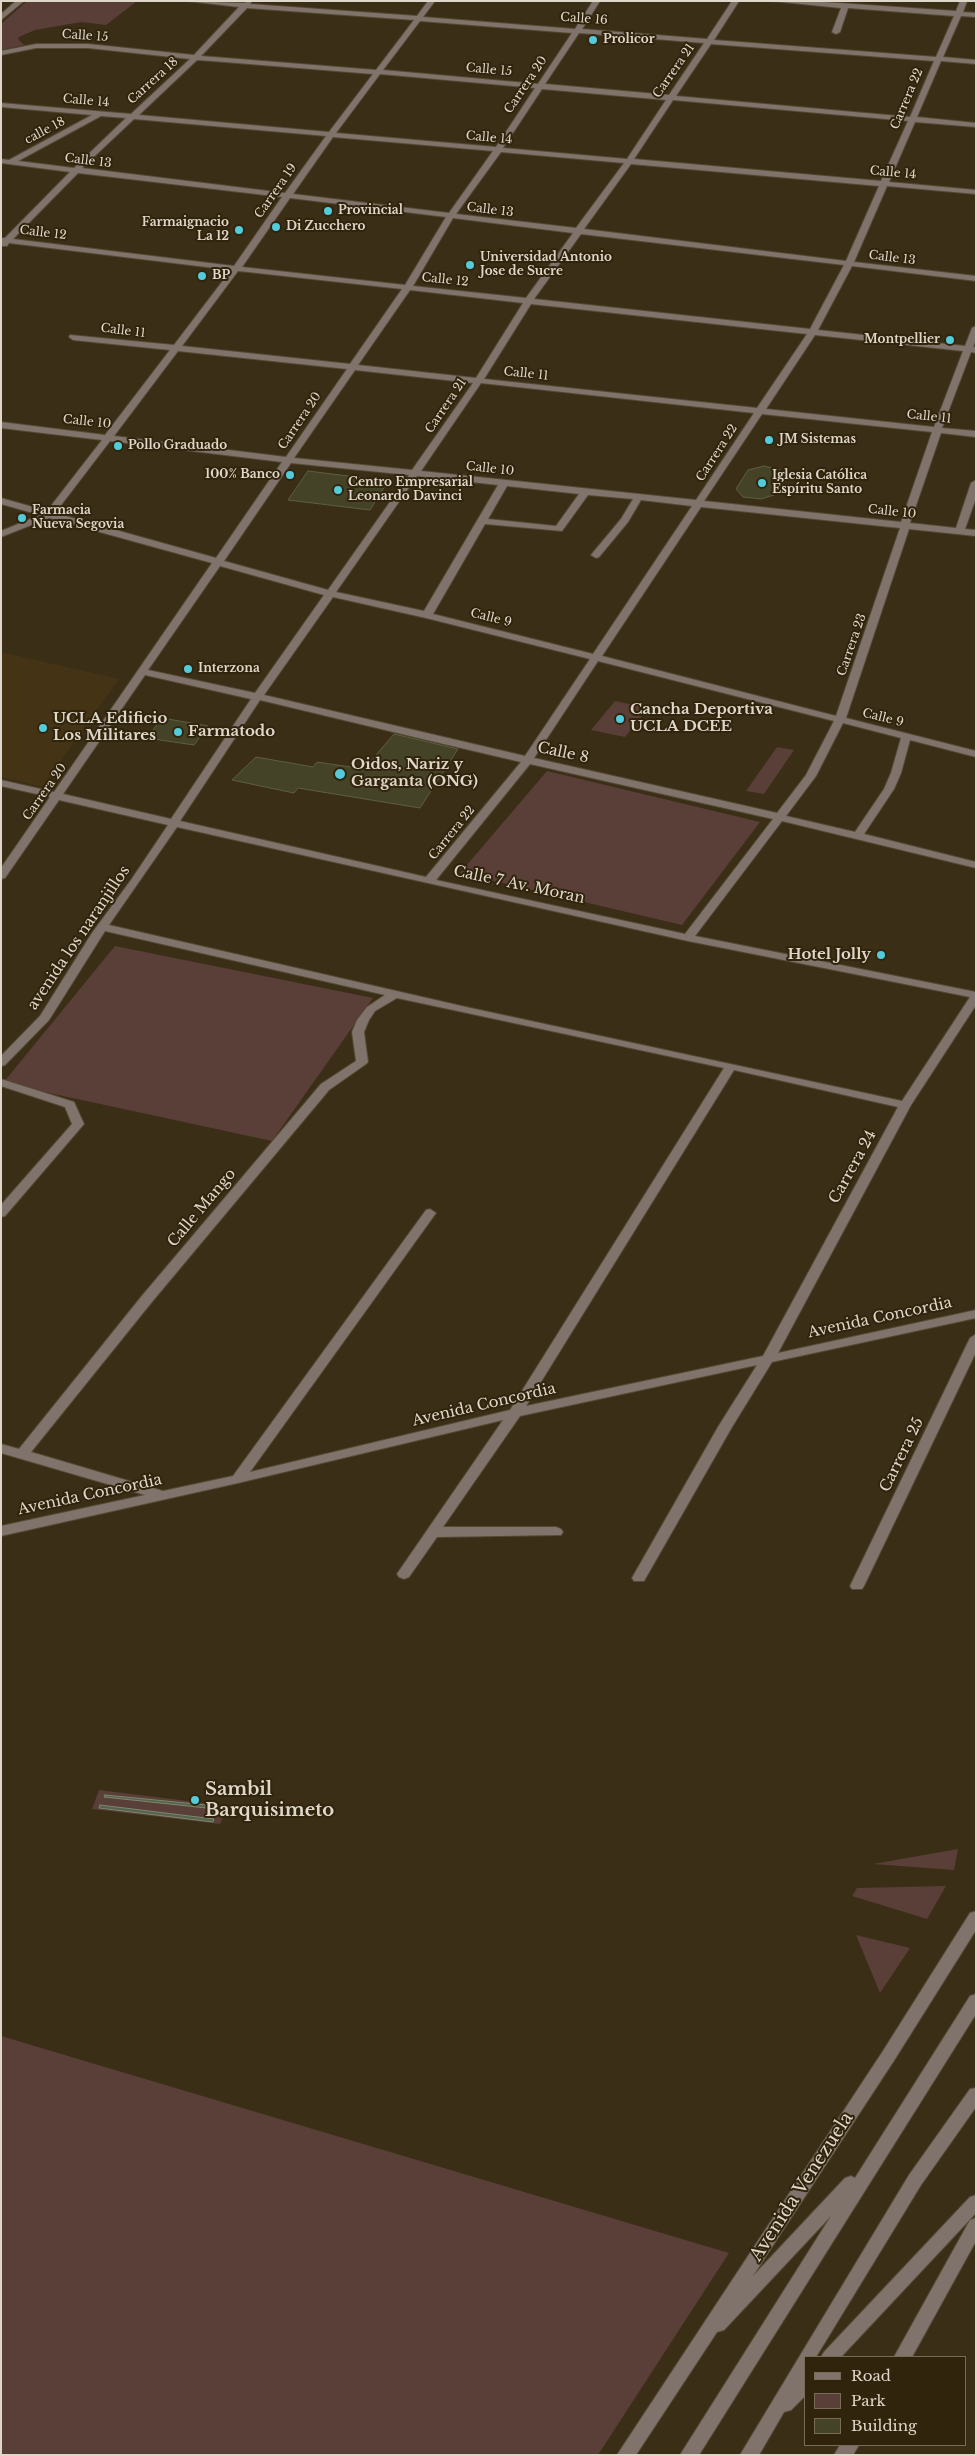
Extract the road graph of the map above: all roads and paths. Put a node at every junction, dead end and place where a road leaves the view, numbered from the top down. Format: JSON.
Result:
{"nodes":[{"id":1,"x":21,"y":1,"type":"edge"},
{"id":2,"x":190,"y":1,"type":"edge"},
{"id":3,"x":432,"y":1,"type":"edge"},
{"id":4,"x":597,"y":1,"type":"edge"},
{"id":5,"x":736,"y":1,"type":"edge"},
{"id":6,"x":775,"y":1,"type":"edge"},
{"id":7,"x":964,"y":1,"type":"edge"},
{"id":8,"x":247,"y":3,"type":"edge"},
{"id":9,"x":845,"y":6,"type":"junction"},
{"id":10,"x":958,"y":13,"type":"junction"},
{"id":11,"x":976,"y":14,"type":"edge"},
{"id":12,"x":1,"y":18,"type":"edge"},
{"id":13,"x":420,"y":18,"type":"junction"},
{"id":14,"x":578,"y":30,"type":"junction"},
{"id":15,"x":836,"y":32,"type":"dead end"},
{"id":16,"x":712,"y":40,"type":"junction"},
{"id":17,"x":1,"y":53,"type":"edge"},
{"id":18,"x":196,"y":57,"type":"junction"},
{"id":19,"x":938,"y":59,"type":"junction"},
{"id":20,"x":976,"y":62,"type":"edge"},
{"id":21,"x":380,"y":72,"type":"junction"},
{"id":22,"x":541,"y":86,"type":"junction"},
{"id":23,"x":670,"y":98,"type":"junction"},
{"id":24,"x":1,"y":105,"type":"edge"},
{"id":25,"x":100,"y":114,"type":"junction"},
{"id":26,"x":130,"y":117,"type":"junction"},
{"id":27,"x":912,"y":119,"type":"junction"},
{"id":28,"x":976,"y":124,"type":"edge"},
{"id":29,"x":331,"y":134,"type":"junction"},
{"id":30,"x":498,"y":150,"type":"junction"},
{"id":31,"x":1,"y":161,"type":"edge"},
{"id":32,"x":629,"y":161,"type":"junction"},
{"id":33,"x":10,"y":162,"type":"junction"},
{"id":34,"x":1,"y":167,"type":"edge"},
{"id":35,"x":75,"y":171,"type":"junction"},
{"id":36,"x":885,"y":184,"type":"junction"},
{"id":37,"x":976,"y":192,"type":"edge"},
{"id":38,"x":286,"y":196,"type":"junction"},
{"id":39,"x":451,"y":216,"type":"junction"},
{"id":40,"x":576,"y":232,"type":"junction"},
{"id":41,"x":3,"y":243,"type":"edge"},
{"id":42,"x":849,"y":264,"type":"junction"},
{"id":43,"x":236,"y":269,"type":"junction"},
{"id":44,"x":976,"y":279,"type":"edge"},
{"id":45,"x":407,"y":288,"type":"junction"},
{"id":46,"x":528,"y":301,"type":"junction"},
{"id":47,"x":976,"y":328,"type":"edge"},
{"id":48,"x":813,"y":331,"type":"junction"},
{"id":49,"x":74,"y":337,"type":"dead end"},
{"id":50,"x":174,"y":349,"type":"junction"},
{"id":51,"x":972,"y":350,"type":"edge"},
{"id":52,"x":352,"y":367,"type":"junction"},
{"id":53,"x":478,"y":381,"type":"junction"},
{"id":54,"x":760,"y":410,"type":"junction"},
{"id":55,"x":1,"y":426,"type":"edge"},
{"id":56,"x":937,"y":430,"type":"junction"},
{"id":57,"x":976,"y":434,"type":"edge"},
{"id":58,"x":110,"y":437,"type":"junction"},
{"id":59,"x":289,"y":460,"type":"junction"},
{"id":60,"x":415,"y":473,"type":"junction"},
{"id":61,"x":504,"y":483,"type":"junction"},
{"id":62,"x":976,"y":483,"type":"edge"},
{"id":63,"x":585,"y":492,"type":"junction"},
{"id":64,"x":638,"y":498,"type":"junction"},
{"id":65,"x":1,"y":501,"type":"edge"},
{"id":66,"x":699,"y":504,"type":"junction"},
{"id":67,"x":50,"y":514,"type":"junction"},
{"id":68,"x":482,"y":521,"type":"junction"},
{"id":69,"x":905,"y":526,"type":"junction"},
{"id":70,"x":960,"y":532,"type":"junction"},
{"id":71,"x":976,"y":533,"type":"edge"},
{"id":72,"x":1,"y":534,"type":"edge"},
{"id":73,"x":596,"y":555,"type":"dead end"},
{"id":74,"x":220,"y":563,"type":"junction"},
{"id":75,"x":332,"y":594,"type":"junction"},
{"id":76,"x":427,"y":615,"type":"junction"},
{"id":77,"x":595,"y":658,"type":"junction"},
{"id":78,"x":144,"y":672,"type":"junction"},
{"id":79,"x":258,"y":697,"type":"junction"},
{"id":80,"x":840,"y":720,"type":"junction"},
{"id":81,"x":906,"y":737,"type":"junction"},
{"id":82,"x":976,"y":754,"type":"edge"},
{"id":83,"x":527,"y":761,"type":"junction"},
{"id":84,"x":1,"y":782,"type":"edge"},
{"id":85,"x":58,"y":796,"type":"junction"},
{"id":86,"x":780,"y":817,"type":"junction"},
{"id":87,"x":174,"y":823,"type":"junction"},
{"id":88,"x":857,"y":837,"type":"junction"},
{"id":89,"x":976,"y":865,"type":"edge"},
{"id":90,"x":1,"y":876,"type":"edge"},
{"id":91,"x":428,"y":881,"type":"junction"},
{"id":92,"x":102,"y":927,"type":"junction"},
{"id":93,"x":688,"y":938,"type":"junction"},
{"id":94,"x":396,"y":993,"type":"junction"},
{"id":95,"x":976,"y":996,"type":"edge"},
{"id":96,"x":1,"y":1063,"type":"edge"},
{"id":97,"x":731,"y":1066,"type":"junction"},
{"id":98,"x":1,"y":1082,"type":"edge"},
{"id":99,"x":906,"y":1105,"type":"junction"},
{"id":100,"x":1,"y":1213,"type":"edge"},
{"id":101,"x":430,"y":1213,"type":"dead end"},
{"id":102,"x":976,"y":1314,"type":"edge"},
{"id":103,"x":976,"y":1338,"type":"edge"},
{"id":104,"x":768,"y":1358,"type":"junction"},
{"id":105,"x":515,"y":1413,"type":"junction"},
{"id":106,"x":1,"y":1448,"type":"edge"},
{"id":107,"x":22,"y":1454,"type":"junction"},
{"id":108,"x":238,"y":1479,"type":"junction"},
{"id":109,"x":164,"y":1496,"type":"junction"},
{"id":110,"x":1,"y":1531,"type":"edge"},
{"id":111,"x":433,"y":1532,"type":"junction"},
{"id":112,"x":556,"y":1532,"type":"dead end"},
{"id":113,"x":404,"y":1574,"type":"dead end"},
{"id":114,"x":639,"y":1578,"type":"dead end"},
{"id":115,"x":858,"y":1586,"type":"dead end"},
{"id":116,"x":976,"y":1917,"type":"edge"},
{"id":117,"x":976,"y":2000,"type":"edge"},
{"id":118,"x":976,"y":2094,"type":"edge"},
{"id":119,"x":872,"y":2162,"type":"junction"},
{"id":120,"x":976,"y":2202,"type":"edge"},
{"id":121,"x":976,"y":2225,"type":"edge"},
{"id":122,"x":694,"y":2352,"type":"junction"},
{"id":123,"x":807,"y":2356,"type":"edge"},
{"id":124,"x":831,"y":2356,"type":"edge"},
{"id":125,"x":904,"y":2356,"type":"edge"},
{"id":126,"x":804,"y":2361,"type":"edge"},
{"id":127,"x":804,"y":2385,"type":"edge"},
{"id":128,"x":766,"y":2425,"type":"junction"},
{"id":129,"x":626,"y":2455,"type":"edge"},
{"id":130,"x":689,"y":2455,"type":"edge"},
{"id":131,"x":749,"y":2455,"type":"edge"}],
"edges":[{"from":1,"to":12,"type":"street"},
{"from":2,"to":8,"type":"street","name":"Calle 16"},
{"from":3,"to":13,"type":"street","name":"Carrera 19"},
{"from":4,"to":14,"type":"street","name":"Carrera 20"},
{"from":5,"to":16,"type":"street","name":"Carrera 21"},
{"from":6,"to":9,"type":"street"},
{"from":7,"to":10,"type":"street","name":"Carrera 22"},
{"from":8,"to":13,"type":"street","name":"Calle 16"},
{"from":8,"to":18,"type":"street","name":"Carrera 18"},
{"from":9,"to":10,"type":"street"},
{"from":9,"to":15,"type":"street"},
{"from":10,"to":11,"type":"street"},
{"from":10,"to":19,"type":"street","name":"Carrera 22"},
{"from":13,"to":14,"type":"street","name":"Calle 16"},
{"from":13,"to":21,"type":"street","name":"Carrera 19"},
{"from":14,"to":16,"type":"street","name":"Calle 16"},
{"from":14,"to":22,"type":"street","name":"Carrera 20"},
{"from":16,"to":19,"type":"street","name":"Calle 16"},
{"from":16,"to":23,"type":"street","name":"Carrera 21"},
{"from":17,"to":18,"type":"street","name":"Calle 15"},
{"from":18,"to":21,"type":"street","name":"Calle 15"},
{"from":18,"to":26,"type":"street","name":"Carrera 18"},
{"from":19,"to":20,"type":"street","name":"Calle 16"},
{"from":19,"to":27,"type":"street","name":"Carrera 22"},
{"from":21,"to":22,"type":"street","name":"Calle 15"},
{"from":21,"to":29,"type":"street","name":"Carrera 19"},
{"from":22,"to":23,"type":"street","name":"Calle 15"},
{"from":22,"to":30,"type":"street","name":"Carrera 20"},
{"from":23,"to":27,"type":"street","name":"Calle 15"},
{"from":23,"to":32,"type":"street","name":"Carrera 21"},
{"from":24,"to":25,"type":"street","name":"Calle 14"},
{"from":25,"to":26,"type":"street","name":"Calle 14"},
{"from":25,"to":33,"type":"street","name":"calle 18"},
{"from":26,"to":29,"type":"street","name":"Calle 14"},
{"from":26,"to":35,"type":"street","name":"Carrera 18"},
{"from":27,"to":28,"type":"street","name":"Calle 15"},
{"from":27,"to":36,"type":"street","name":"Carrera 22"},
{"from":29,"to":30,"type":"street","name":"Calle 14"},
{"from":29,"to":38,"type":"street","name":"Carrera 19"},
{"from":30,"to":32,"type":"street","name":"Calle 14"},
{"from":30,"to":39,"type":"street","name":"Carrera 20"},
{"from":31,"to":33,"type":"street","name":"Calle 13"},
{"from":32,"to":36,"type":"street","name":"Calle 14"},
{"from":32,"to":40,"type":"street","name":"Carrera 21"},
{"from":33,"to":34,"type":"street","name":"calle 18"},
{"from":33,"to":35,"type":"street","name":"Calle 13"},
{"from":35,"to":38,"type":"street","name":"Calle 13"},
{"from":35,"to":41,"type":"street","name":"Carrera 18"},
{"from":36,"to":37,"type":"street","name":"Calle 14"},
{"from":36,"to":42,"type":"street","name":"Carrera 22"},
{"from":38,"to":39,"type":"street","name":"Calle 13"},
{"from":38,"to":43,"type":"street","name":"Carrera 19"},
{"from":39,"to":40,"type":"street","name":"Calle 13"},
{"from":39,"to":45,"type":"street","name":"Carrera 20"},
{"from":40,"to":42,"type":"street","name":"Calle 13"},
{"from":40,"to":46,"type":"street","name":"Carrera 21"},
{"from":41,"to":43,"type":"street","name":"Calle 12"},
{"from":42,"to":44,"type":"street","name":"Calle 13"},
{"from":42,"to":48,"type":"street","name":"Carrera 22"},
{"from":43,"to":45,"type":"street","name":"Calle 12"},
{"from":43,"to":50,"type":"street","name":"Carrera 19"},
{"from":45,"to":46,"type":"street","name":"Calle 12"},
{"from":45,"to":52,"type":"street","name":"Carrera 20"},
{"from":46,"to":48,"type":"street","name":"Calle 12"},
{"from":46,"to":53,"type":"street","name":"Carrera 21"},
{"from":47,"to":51,"type":"street","name":"Carrera 23"},
{"from":48,"to":51,"type":"street","name":"Calle 12"},
{"from":48,"to":54,"type":"street","name":"Carrera 22"},
{"from":49,"to":50,"type":"street","name":"Calle 11"},
{"from":50,"to":52,"type":"street","name":"Calle 11"},
{"from":50,"to":58,"type":"street","name":"Carrera 19"},
{"from":51,"to":56,"type":"street","name":"Carrera 23"},
{"from":52,"to":53,"type":"street","name":"Calle 11"},
{"from":52,"to":59,"type":"street","name":"Carrera 20"},
{"from":53,"to":54,"type":"street","name":"Calle 11"},
{"from":53,"to":60,"type":"street","name":"Carrera 21"},
{"from":54,"to":56,"type":"street","name":"Calle 11"},
{"from":54,"to":66,"type":"street","name":"Carrera 22"},
{"from":55,"to":58,"type":"street","name":"Calle 10"},
{"from":56,"to":57,"type":"street","name":"Calle 11"},
{"from":56,"to":69,"type":"street","name":"Carrera 23"},
{"from":58,"to":59,"type":"street","name":"Calle 10"},
{"from":58,"to":67,"type":"street","name":"Carrera 19"},
{"from":59,"to":60,"type":"street","name":"Calle 10"},
{"from":59,"to":74,"type":"street","name":"Carrera 20"},
{"from":60,"to":61,"type":"street","name":"Calle 10"},
{"from":60,"to":75,"type":"street","name":"Carrera 21"},
{"from":61,"to":63,"type":"street","name":"Calle 10"},
{"from":61,"to":68,"type":"street"},
{"from":62,"to":70,"type":"street"},
{"from":63,"to":64,"type":"street","name":"Calle 10"},
{"from":63,"to":68,"type":"street"},
{"from":64,"to":66,"type":"street","name":"Calle 10"},
{"from":64,"to":73,"type":"street"},
{"from":65,"to":67,"type":"street","name":"Calle 9"},
{"from":66,"to":69,"type":"street","name":"Calle 10"},
{"from":66,"to":77,"type":"street","name":"Carrera 22"},
{"from":67,"to":72,"type":"street"},
{"from":67,"to":74,"type":"street","name":"Calle 9"},
{"from":68,"to":76,"type":"street"},
{"from":69,"to":70,"type":"street","name":"Calle 10"},
{"from":69,"to":80,"type":"street","name":"Carrera 23"},
{"from":70,"to":71,"type":"street","name":"Calle 10"},
{"from":74,"to":75,"type":"street","name":"Calle 9"},
{"from":74,"to":78,"type":"street","name":"Carrera 20"},
{"from":75,"to":76,"type":"street","name":"Calle 9"},
{"from":75,"to":79,"type":"street","name":"Carrera 21"},
{"from":76,"to":77,"type":"street","name":"Calle 9"},
{"from":77,"to":80,"type":"street","name":"Calle 9"},
{"from":77,"to":83,"type":"street","name":"Carrera 22"},
{"from":78,"to":79,"type":"street","name":"Calle 8"},
{"from":78,"to":85,"type":"street","name":"Carrera 20"},
{"from":79,"to":83,"type":"street","name":"Calle 8"},
{"from":79,"to":87,"type":"street","name":"Carrera 21"},
{"from":80,"to":81,"type":"street","name":"Calle 9"},
{"from":80,"to":86,"type":"street","name":"Carrera 23"},
{"from":81,"to":82,"type":"street","name":"Calle 9"},
{"from":81,"to":88,"type":"street"},
{"from":83,"to":86,"type":"street","name":"Calle 8"},
{"from":83,"to":91,"type":"street","name":"Carrera 22"},
{"from":84,"to":85,"type":"street","name":"Calle 7 Av. Moran"},
{"from":85,"to":87,"type":"street","name":"Calle 7 Av. Moran"},
{"from":85,"to":90,"type":"street","name":"Carrera 20"},
{"from":86,"to":88,"type":"street","name":"Calle 8"},
{"from":86,"to":93,"type":"street","name":"Carrera 23"},
{"from":87,"to":91,"type":"street","name":"Calle 7 Av. Moran"},
{"from":87,"to":92,"type":"street","name":"avenida los naranjillos"},
{"from":88,"to":89,"type":"street","name":"Calle 8"},
{"from":91,"to":93,"type":"street","name":"Calle 7 Av. Moran"},
{"from":92,"to":94,"type":"street"},
{"from":92,"to":96,"type":"street","name":"avenida los naranjillos"},
{"from":93,"to":95,"type":"street","name":"Calle 7 Av. Moran"},
{"from":94,"to":97,"type":"street"},
{"from":94,"to":107,"type":"street","name":"Calle Mango"},
{"from":95,"to":99,"type":"street","name":"Carrera 24"},
{"from":97,"to":99,"type":"street"},
{"from":97,"to":105,"type":"street"},
{"from":98,"to":100,"type":"street"},
{"from":99,"to":104,"type":"street","name":"Carrera 24"},
{"from":101,"to":108,"type":"street"},
{"from":102,"to":104,"type":"street","name":"Avenida Concordia"},
{"from":103,"to":115,"type":"street","name":"Carrera 25"},
{"from":104,"to":105,"type":"street","name":"Avenida Concordia"},
{"from":104,"to":114,"type":"street","name":"Carrera 24"},
{"from":105,"to":108,"type":"street","name":"Avenida Concordia"},
{"from":105,"to":111,"type":"street"},
{"from":106,"to":107,"type":"street"},
{"from":107,"to":109,"type":"street"},
{"from":108,"to":109,"type":"street","name":"Avenida Concordia"},
{"from":109,"to":110,"type":"street","name":"Avenida Concordia"},
{"from":111,"to":112,"type":"street"},
{"from":111,"to":113,"type":"street"},
{"from":116,"to":122,"type":"street","name":"Avenida Venezuela"},
{"from":117,"to":119,"type":"street"},
{"from":118,"to":123,"type":"street"},
{"from":119,"to":122,"type":"street"},
{"from":119,"to":130,"type":"street"},
{"from":120,"to":124,"type":"street"},
{"from":121,"to":125,"type":"street"},
{"from":122,"to":129,"type":"street","name":"Avenida Venezuela"},
{"from":126,"to":128,"type":"street"},
{"from":127,"to":128,"type":"street"},
{"from":128,"to":131,"type":"street"}]}
